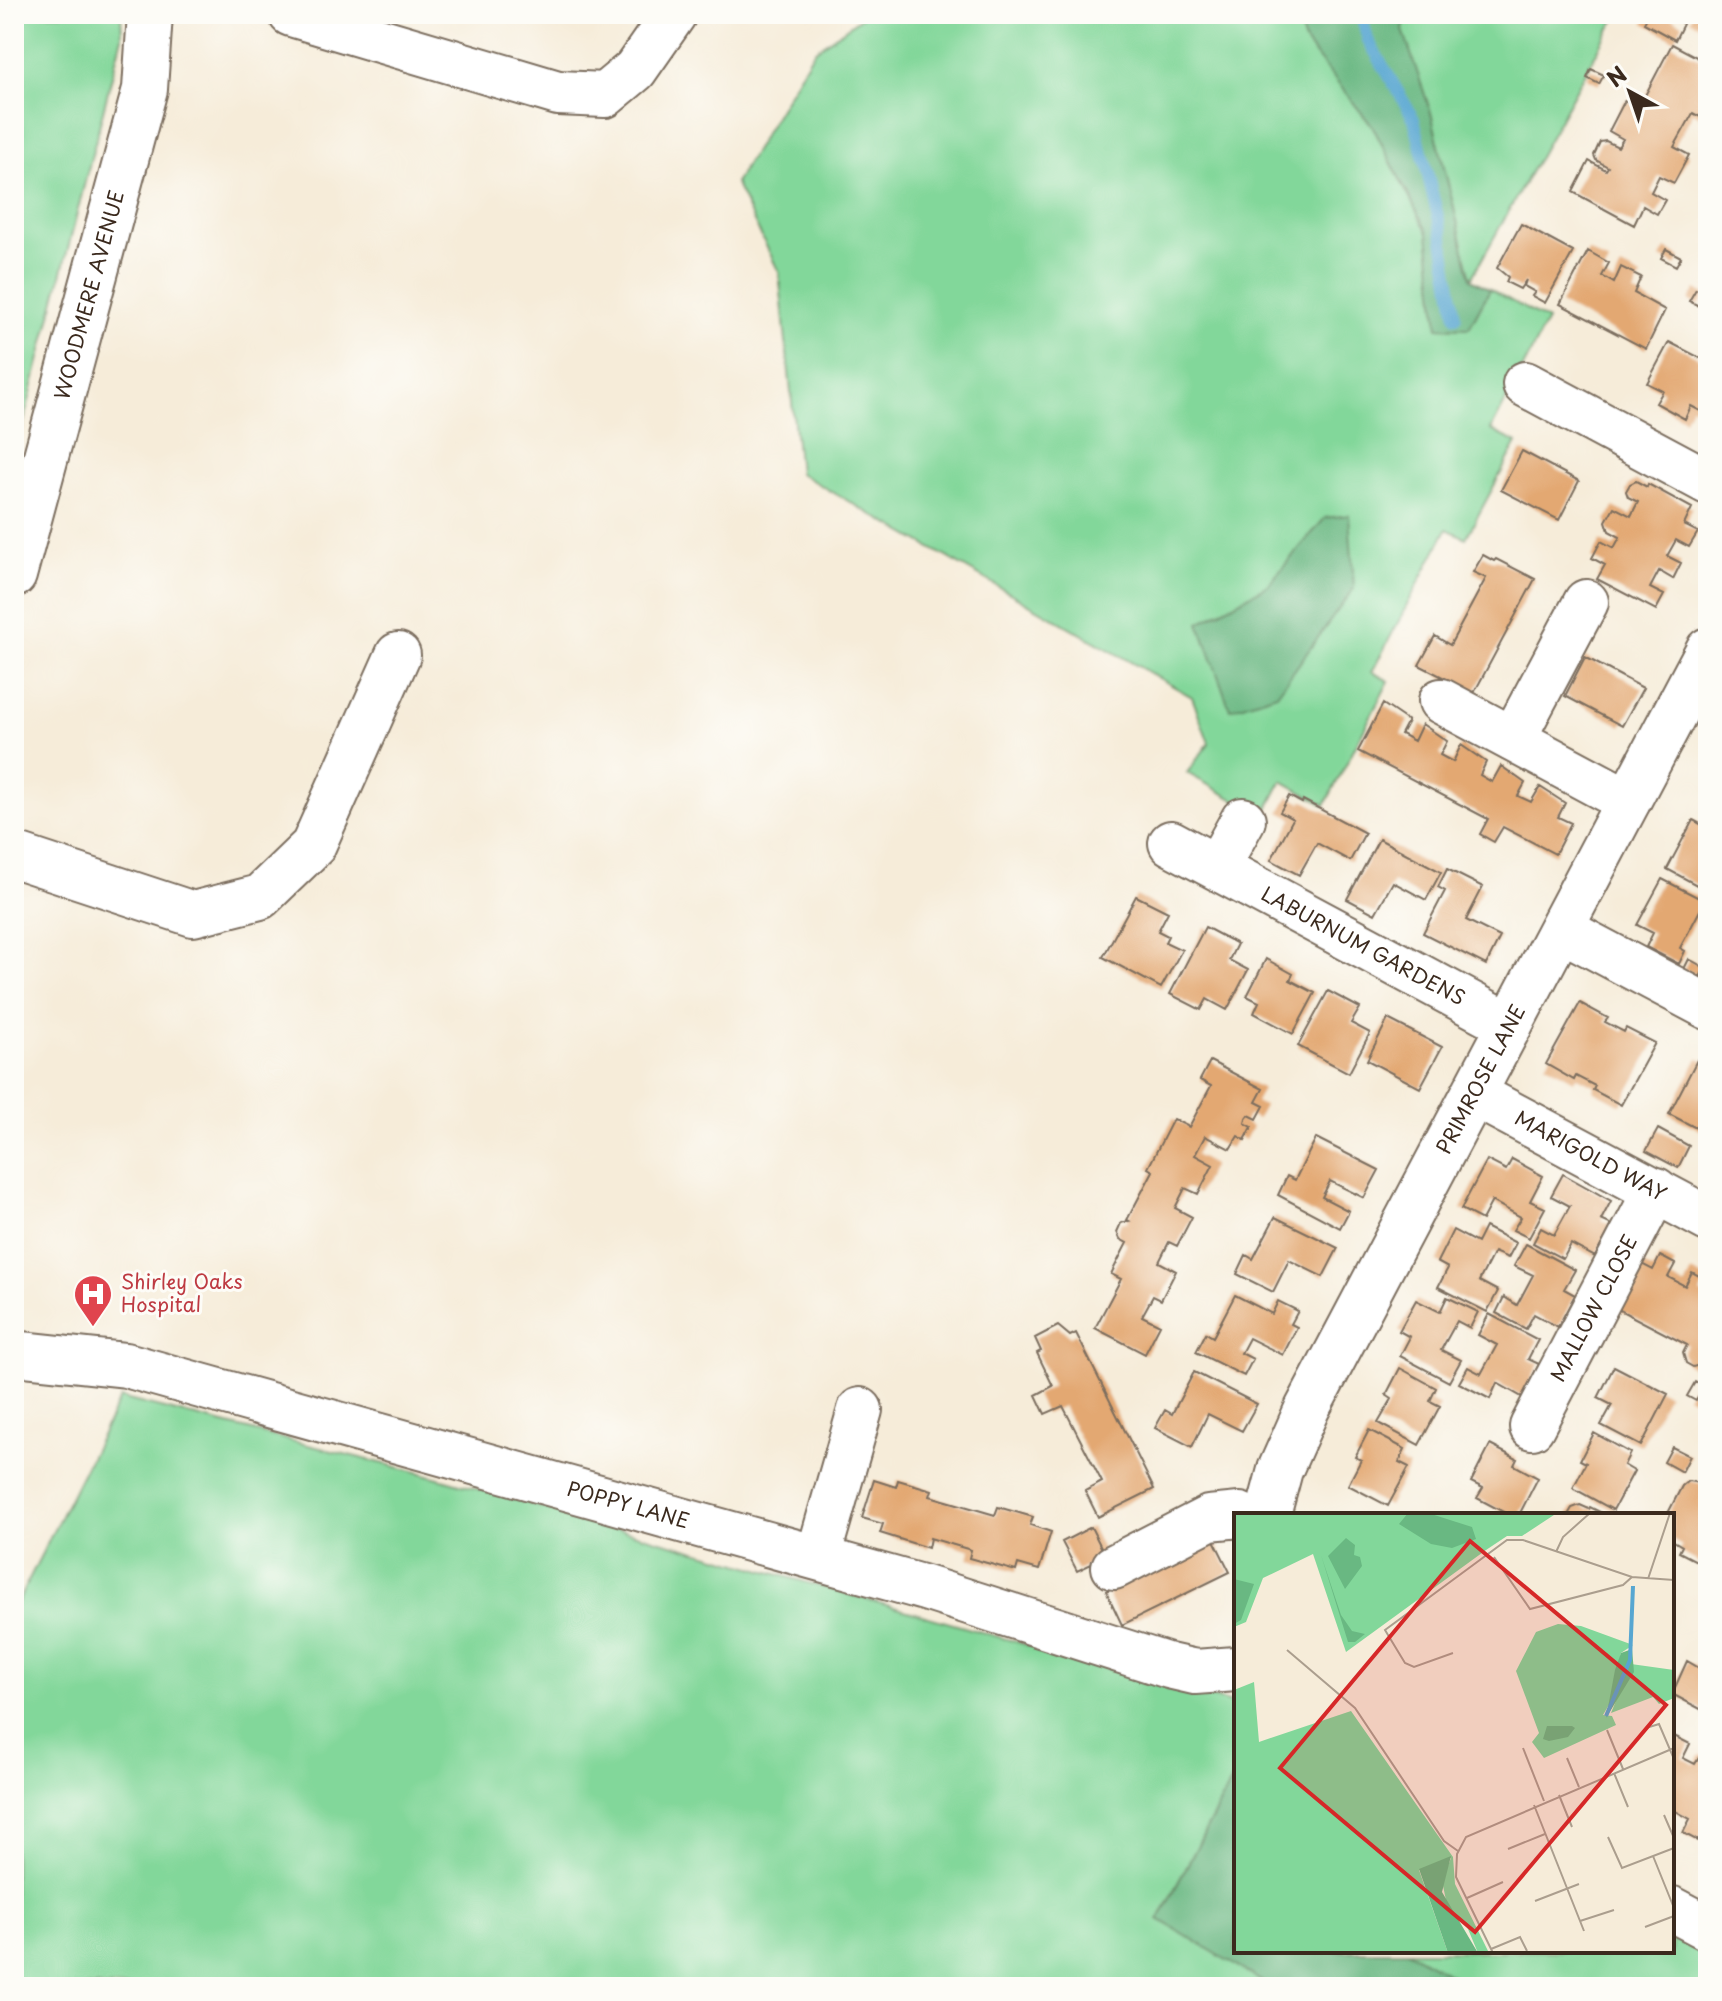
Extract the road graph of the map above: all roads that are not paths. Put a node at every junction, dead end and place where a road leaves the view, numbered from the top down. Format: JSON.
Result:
{"nodes":[{"id":1,"x":150,"y":14,"type":"edge"},
{"id":2,"x":291,"y":14,"type":"edge"},
{"id":3,"x":674,"y":14,"type":"edge"},
{"id":4,"x":1525,"y":384,"type":"dead end"},
{"id":5,"x":1708,"y":482,"type":"edge"},
{"id":6,"x":14,"y":575,"type":"edge"},
{"id":7,"x":1586,"y":602,"type":"dead end"},
{"id":8,"x":1708,"y":650,"type":"edge"},
{"id":9,"x":398,"y":655,"type":"dead end"},
{"id":10,"x":1441,"y":701,"type":"dead end"},
{"id":11,"x":1513,"y":739,"type":"junction"},
{"id":12,"x":1628,"y":801,"type":"junction"},
{"id":13,"x":1243,"y":820,"type":"dead end"},
{"id":14,"x":1171,"y":843,"type":"dead end"},
{"id":15,"x":14,"y":855,"type":"edge"},
{"id":16,"x":1217,"y":867,"type":"junction"},
{"id":17,"x":1561,"y":929,"type":"junction"},
{"id":18,"x":1708,"y":1007,"type":"edge"},
{"id":19,"x":1510,"y":1025,"type":"junction"},
{"id":20,"x":1474,"y":1094,"type":"junction"},
{"id":21,"x":1656,"y":1190,"type":"junction"},
{"id":22,"x":1708,"y":1219,"type":"edge"},
{"id":23,"x":14,"y":1353,"type":"edge"},
{"id":24,"x":860,"y":1410,"type":"dead end"},
{"id":25,"x":1532,"y":1427,"type":"dead end"},
{"id":26,"x":1268,"y":1513,"type":"edge"},
{"id":27,"x":1234,"y":1516,"type":"edge"},
{"id":28,"x":818,"y":1557,"type":"junction"},
{"id":29,"x":1114,"y":1567,"type":"dead end"},
{"id":30,"x":1234,"y":1669,"type":"edge"},
{"id":31,"x":1674,"y":1910,"type":"edge"},
{"id":32,"x":1708,"y":1928,"type":"edge"}],
"edges":[{"from":1,"to":6,"type":"street","name":"WOODMERE AVENUE"},
{"from":2,"to":3,"type":"street"},
{"from":4,"to":5,"type":"street"},
{"from":7,"to":11,"type":"street"},
{"from":8,"to":12,"type":"street","name":"PRIMROSE LANE"},
{"from":9,"to":15,"type":"street"},
{"from":10,"to":11,"type":"street"},
{"from":11,"to":12,"type":"street"},
{"from":12,"to":17,"type":"street","name":"PRIMROSE LANE"},
{"from":13,"to":16,"type":"street"},
{"from":14,"to":16,"type":"street","name":"LABURNUM GARDENS"},
{"from":16,"to":19,"type":"street","name":"LABURNUM GARDENS"},
{"from":17,"to":18,"type":"street"},
{"from":17,"to":19,"type":"street","name":"PRIMROSE LANE"},
{"from":19,"to":20,"type":"street","name":"PRIMROSE LANE"},
{"from":20,"to":21,"type":"street","name":"MARIGOLD WAY"},
{"from":20,"to":26,"type":"street","name":"PRIMROSE LANE"},
{"from":21,"to":22,"type":"street","name":"MARIGOLD WAY"},
{"from":21,"to":25,"type":"street","name":"MALLOW CLOSE"},
{"from":23,"to":28,"type":"street","name":"POPPY LANE"},
{"from":24,"to":28,"type":"street"},
{"from":27,"to":29,"type":"street"},
{"from":28,"to":30,"type":"street","name":"POPPY LANE"},
{"from":31,"to":32,"type":"street"}]}
